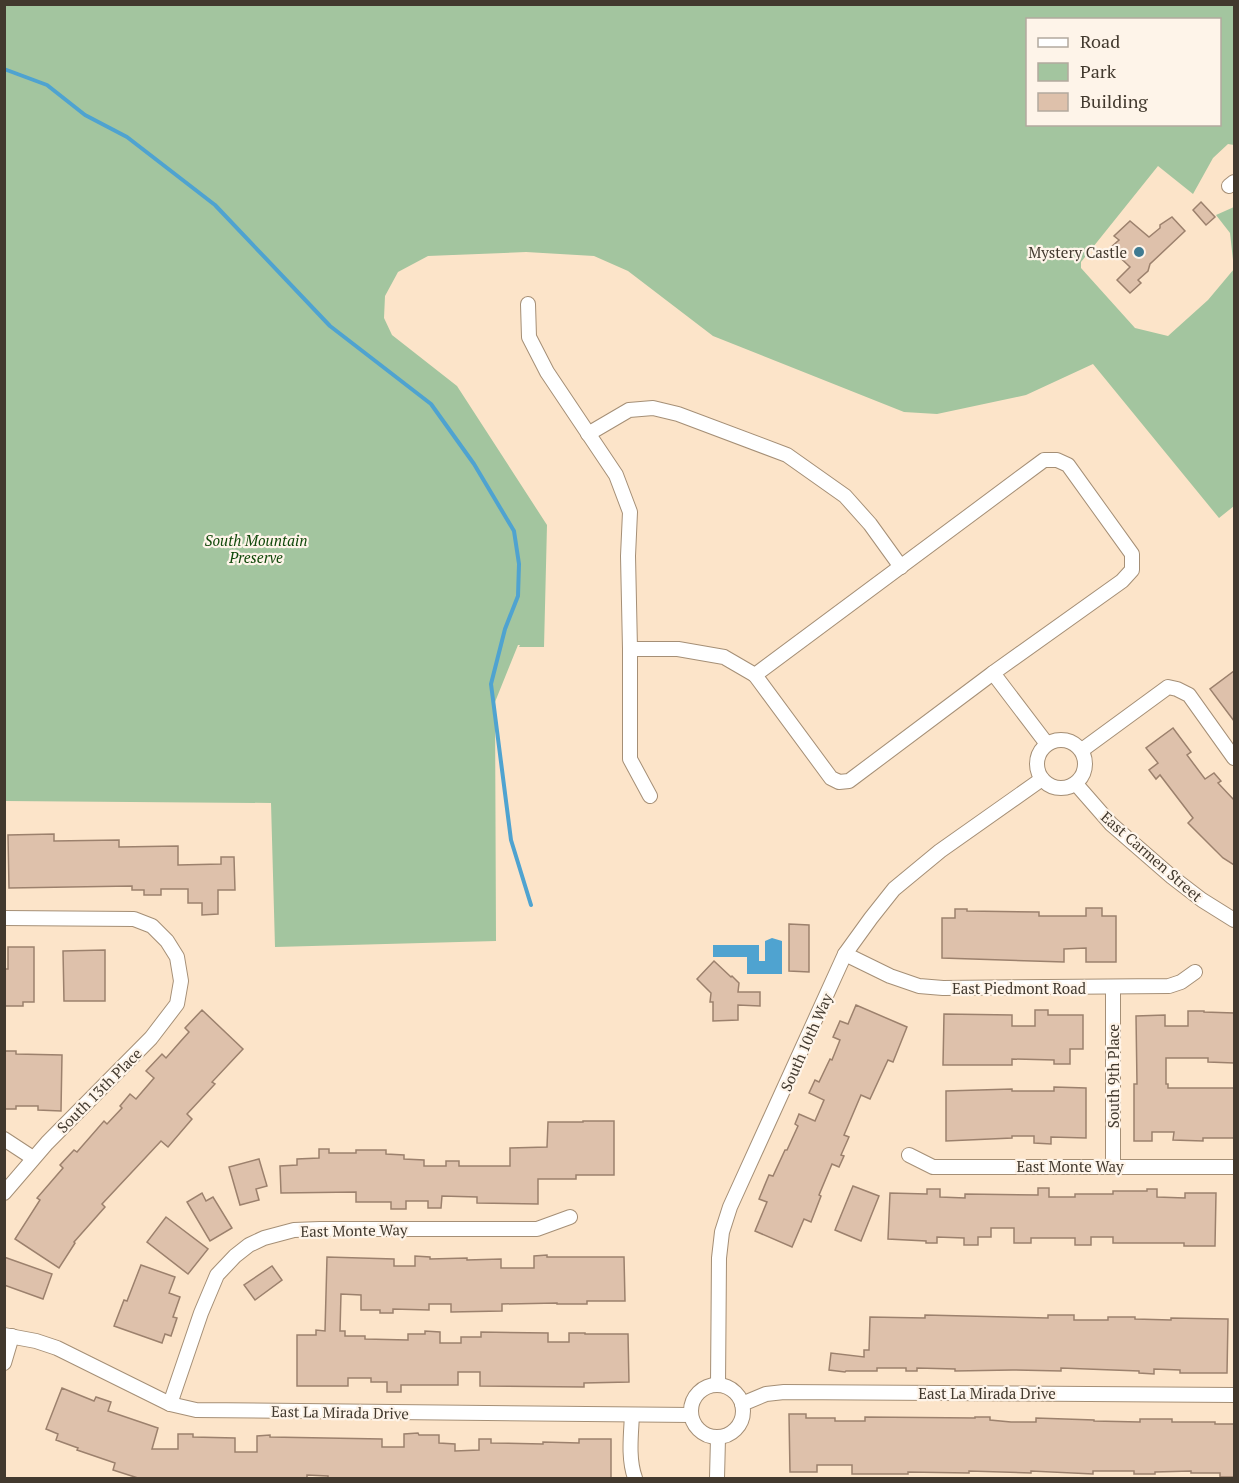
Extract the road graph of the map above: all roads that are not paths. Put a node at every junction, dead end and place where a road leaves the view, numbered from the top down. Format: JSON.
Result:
{"nodes":[{"id":1,"x":528,"y":304,"type":"dead end"},
{"id":2,"x":588,"y":434,"type":"junction"},
{"id":3,"x":902,"y":567,"type":"junction"},
{"id":4,"x":630,"y":649,"type":"junction"},
{"id":5,"x":993,"y":673,"type":"junction"},
{"id":6,"x":755,"y":675,"type":"junction"},
{"id":7,"x":1047,"y":744,"type":"junction"},
{"id":8,"x":1082,"y":750,"type":"junction"},
{"id":9,"x":1234,"y":758,"type":"edge"},
{"id":10,"x":1042,"y":779,"type":"junction"},
{"id":11,"x":1076,"y":784,"type":"junction"},
{"id":12,"x":650,"y":796,"type":"dead end"},
{"id":13,"x":4,"y":918,"type":"edge"},
{"id":14,"x":1234,"y":920,"type":"edge"},
{"id":15,"x":845,"y":954,"type":"junction"},
{"id":16,"x":1195,"y":972,"type":"dead end"},
{"id":17,"x":1113,"y":987,"type":"junction"},
{"id":18,"x":4,"y":1139,"type":"edge"},
{"id":19,"x":909,"y":1155,"type":"dead end"},
{"id":20,"x":33,"y":1158,"type":"junction"},
{"id":21,"x":1113,"y":1166,"type":"junction"},
{"id":22,"x":1234,"y":1167,"type":"edge"},
{"id":23,"x":4,"y":1193,"type":"edge"},
{"id":24,"x":570,"y":1217,"type":"dead end"},
{"id":25,"x":8,"y":1336,"type":"edge"},
{"id":26,"x":4,"y":1363,"type":"edge"},
{"id":27,"x":718,"y":1385,"type":"junction"},
{"id":28,"x":1234,"y":1395,"type":"edge"},
{"id":29,"x":170,"y":1404,"type":"junction"},
{"id":30,"x":742,"y":1404,"type":"junction"},
{"id":31,"x":632,"y":1415,"type":"junction"},
{"id":32,"x":691,"y":1415,"type":"junction"},
{"id":33,"x":718,"y":1438,"type":"junction"},
{"id":34,"x":635,"y":1479,"type":"edge"},
{"id":35,"x":717,"y":1479,"type":"edge"}],
"edges":[{"from":1,"to":2,"type":"street"},
{"from":2,"to":3,"type":"street"},
{"from":2,"to":4,"type":"street"},
{"from":3,"to":5,"type":"street"},
{"from":3,"to":6,"type":"street"},
{"from":4,"to":6,"type":"street"},
{"from":4,"to":12,"type":"street"},
{"from":5,"to":6,"type":"street"},
{"from":5,"to":7,"type":"street"},
{"from":7,"to":8,"type":"street"},
{"from":7,"to":10,"type":"street"},
{"from":8,"to":9,"type":"street"},
{"from":8,"to":11,"type":"street"},
{"from":10,"to":11,"type":"street"},
{"from":10,"to":15,"type":"street","name":"South 10th Way"},
{"from":11,"to":14,"type":"street","name":"East Carmen Street"},
{"from":13,"to":20,"type":"street","name":"South 13th Place"},
{"from":15,"to":17,"type":"street","name":"East Piedmont Road"},
{"from":15,"to":27,"type":"street","name":"South 10th Way"},
{"from":16,"to":17,"type":"street","name":"East Piedmont Road"},
{"from":17,"to":21,"type":"street","name":"South 9th Place"},
{"from":18,"to":20,"type":"street"},
{"from":19,"to":21,"type":"street","name":"East Monte Way"},
{"from":20,"to":23,"type":"street","name":"South 13th Place"},
{"from":21,"to":22,"type":"street","name":"East Monte Way"},
{"from":24,"to":29,"type":"street","name":"East Monte Way"},
{"from":25,"to":26,"type":"street"},
{"from":25,"to":29,"type":"street","name":"East La Mirada Drive"},
{"from":27,"to":30,"type":"street"},
{"from":27,"to":32,"type":"street"},
{"from":28,"to":30,"type":"street","name":"East La Mirada Drive"},
{"from":29,"to":31,"type":"street","name":"East La Mirada Drive"},
{"from":30,"to":33,"type":"street"},
{"from":31,"to":32,"type":"street","name":"East La Mirada Drive"},
{"from":31,"to":34,"type":"street"},
{"from":32,"to":33,"type":"street"},
{"from":33,"to":35,"type":"street"}]}
